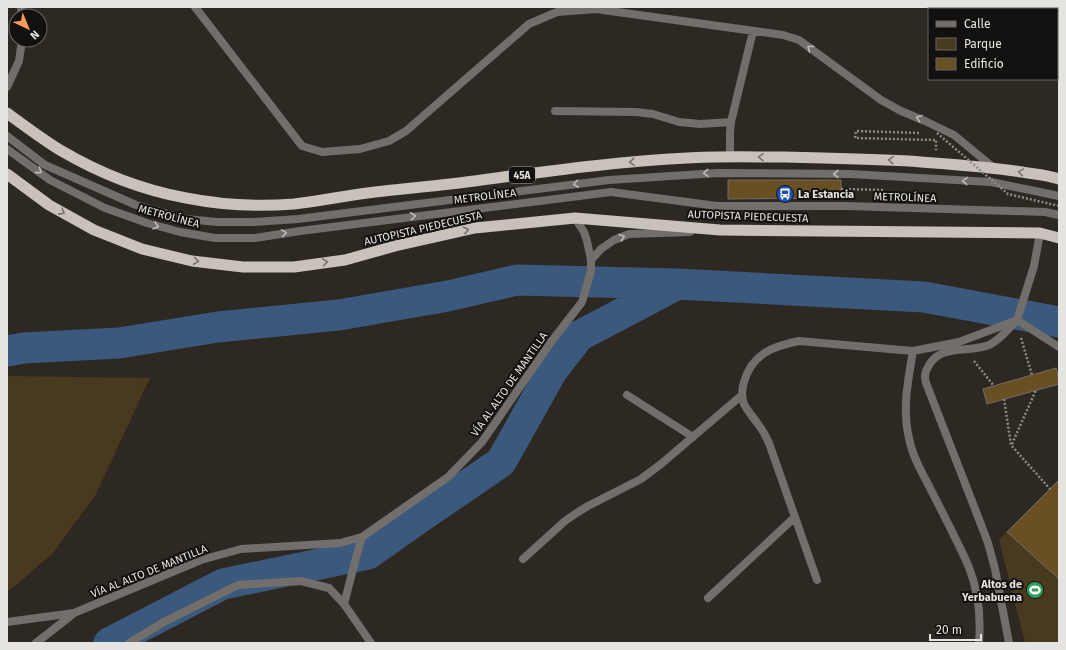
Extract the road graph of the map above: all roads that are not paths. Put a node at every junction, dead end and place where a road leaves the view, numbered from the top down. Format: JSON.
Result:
{"nodes":[{"id":1,"x":194,"y":7,"type":"edge"},
{"id":2,"x":753,"y":31,"type":"junction"},
{"id":3,"x":21,"y":48,"type":"edge"},
{"id":4,"x":7,"y":87,"type":"edge"},
{"id":5,"x":7,"y":106,"type":"edge"},
{"id":6,"x":555,"y":111,"type":"dead end"},
{"id":7,"x":11,"y":116,"type":"edge"},
{"id":8,"x":731,"y":122,"type":"junction"},
{"id":9,"x":7,"y":136,"type":"edge"},
{"id":10,"x":7,"y":149,"type":"edge"},
{"id":11,"x":730,"y":156,"type":"junction"},
{"id":12,"x":994,"y":168,"type":"junction"},
{"id":13,"x":7,"y":174,"type":"edge"},
{"id":14,"x":1059,"y":179,"type":"edge"},
{"id":15,"x":1059,"y":196,"type":"edge"},
{"id":16,"x":1059,"y":215,"type":"edge"},
{"id":17,"x":575,"y":218,"type":"junction"},
{"id":18,"x":720,"y":230,"type":"junction"},
{"id":19,"x":1040,"y":233,"type":"junction"},
{"id":20,"x":1059,"y":238,"type":"edge"},
{"id":21,"x":591,"y":260,"type":"junction"},
{"id":22,"x":1017,"y":320,"type":"junction"},
{"id":23,"x":1059,"y":347,"type":"edge"},
{"id":24,"x":913,"y":351,"type":"junction"},
{"id":25,"x":628,"y":395,"type":"dead end"},
{"id":26,"x":742,"y":395,"type":"junction"},
{"id":27,"x":694,"y":437,"type":"junction"},
{"id":28,"x":795,"y":517,"type":"junction"},
{"id":29,"x":362,"y":538,"type":"junction"},
{"id":30,"x":523,"y":559,"type":"dead end"},
{"id":31,"x":818,"y":580,"type":"dead end"},
{"id":32,"x":708,"y":598,"type":"dead end"},
{"id":33,"x":344,"y":604,"type":"junction"},
{"id":34,"x":74,"y":613,"type":"junction"},
{"id":35,"x":7,"y":622,"type":"edge"},
{"id":36,"x":36,"y":643,"type":"edge"},
{"id":37,"x":129,"y":643,"type":"edge"},
{"id":38,"x":371,"y":643,"type":"edge"},
{"id":39,"x":979,"y":643,"type":"edge"},
{"id":40,"x":1009,"y":643,"type":"edge"}],
"edges":[{"from":1,"to":2,"type":"street"},
{"from":2,"to":8,"type":"street"},
{"from":12,"to":2,"type":"street","one_way":true},
{"from":3,"to":4,"type":"street"},
{"from":5,"to":7,"type":"street"},
{"from":6,"to":8,"type":"street"},
{"from":11,"to":7,"type":"highway","number":"45A","one_way":true},
{"from":8,"to":11,"type":"street"},
{"from":15,"to":9,"type":"street","name":"METROLÍNEA","one_way":true},
{"from":10,"to":16,"type":"street","name":"METROLÍNEA","one_way":true},
{"from":12,"to":11,"type":"highway","number":"45A","one_way":true},
{"from":14,"to":12,"type":"highway","number":"45A","one_way":true},
{"from":13,"to":17,"type":"highway","name":"AUTOPISTA PIEDECUESTA","one_way":true},
{"from":17,"to":18,"type":"highway","name":"AUTOPISTA PIEDECUESTA"},
{"from":17,"to":21,"type":"street","name":"VÍA AL ALTO DE MANTILLA"},
{"from":18,"to":19,"type":"highway","name":"AUTOPISTA PIEDECUESTA"},
{"from":21,"to":18,"type":"street","one_way":true},
{"from":19,"to":20,"type":"highway","name":"AUTOPISTA PIEDECUESTA"},
{"from":19,"to":22,"type":"street"},
{"from":21,"to":29,"type":"street","name":"VÍA AL ALTO DE MANTILLA"},
{"from":22,"to":23,"type":"street"},
{"from":22,"to":24,"type":"street"},
{"from":22,"to":40,"type":"street"},
{"from":24,"to":26,"type":"street"},
{"from":24,"to":39,"type":"street"},
{"from":25,"to":27,"type":"street"},
{"from":26,"to":27,"type":"street"},
{"from":26,"to":28,"type":"street"},
{"from":27,"to":30,"type":"street"},
{"from":28,"to":31,"type":"street"},
{"from":28,"to":32,"type":"street"},
{"from":29,"to":33,"type":"street"},
{"from":29,"to":34,"type":"street","name":"VÍA AL ALTO DE MANTILLA"},
{"from":33,"to":37,"type":"street"},
{"from":33,"to":38,"type":"street"},
{"from":34,"to":35,"type":"street","name":"VÍA AL ALTO DE MANTILLA"},
{"from":34,"to":36,"type":"street"}]}
